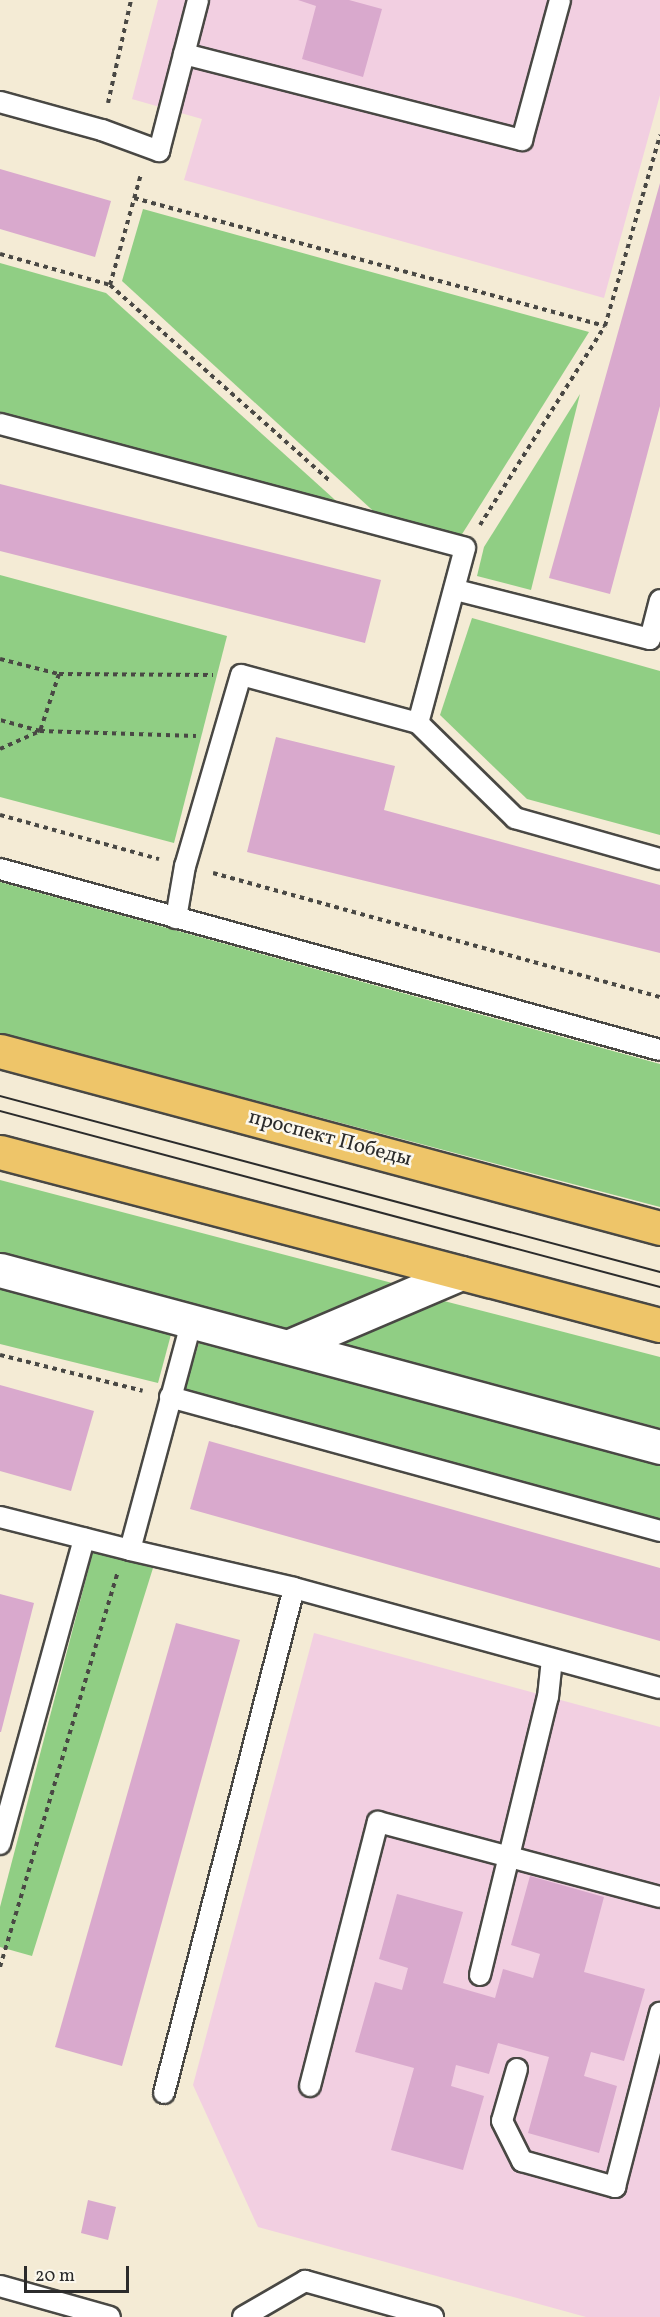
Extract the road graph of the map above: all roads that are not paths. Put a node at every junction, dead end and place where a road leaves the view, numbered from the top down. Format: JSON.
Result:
{"nodes":[{"id":1,"x":198,"y":0,"type":"edge"},
{"id":2,"x":560,"y":0,"type":"edge"},
{"id":3,"x":184,"y":54,"type":"junction"},
{"id":4,"x":0,"y":102,"type":"edge"},
{"id":5,"x":0,"y":424,"type":"edge"},
{"id":6,"x":456,"y":590,"type":"junction"},
{"id":7,"x":660,"y":600,"type":"edge"},
{"id":8,"x":418,"y":723,"type":"junction"},
{"id":9,"x":660,"y":859,"type":"edge"},
{"id":10,"x":0,"y":869,"type":"edge"},
{"id":11,"x":176,"y":918,"type":"junction"},
{"id":12,"x":660,"y":1050,"type":"edge"},
{"id":13,"x":0,"y":1051,"type":"edge"},
{"id":14,"x":0,"y":1152,"type":"edge"},
{"id":15,"x":660,"y":1228,"type":"edge"},
{"id":16,"x":0,"y":1270,"type":"edge"},
{"id":17,"x":461,"y":1273,"type":"junction"},
{"id":18,"x":192,"y":1320,"type":"junction"},
{"id":19,"x":660,"y":1325,"type":"edge"},
{"id":20,"x":290,"y":1346,"type":"junction"},
{"id":21,"x":170,"y":1397,"type":"junction"},
{"id":22,"x":660,"y":1447,"type":"edge"},
{"id":23,"x":0,"y":1517,"type":"edge"},
{"id":24,"x":660,"y":1531,"type":"edge"},
{"id":25,"x":84,"y":1538,"type":"junction"},
{"id":26,"x":127,"y":1549,"type":"junction"},
{"id":27,"x":294,"y":1588,"type":"junction"},
{"id":28,"x":552,"y":1659,"type":"junction"},
{"id":29,"x":660,"y":1688,"type":"edge"},
{"id":30,"x":0,"y":1844,"type":"edge"},
{"id":31,"x":510,"y":1854,"type":"junction"},
{"id":32,"x":660,"y":1897,"type":"edge"},
{"id":33,"x":480,"y":1975,"type":"dead end"},
{"id":34,"x":660,"y":2013,"type":"edge"},
{"id":35,"x":517,"y":2069,"type":"dead end"},
{"id":36,"x":310,"y":2086,"type":"dead end"},
{"id":37,"x":164,"y":2093,"type":"dead end"},
{"id":38,"x":0,"y":2286,"type":"edge"},
{"id":39,"x":110,"y":2317,"type":"edge"},
{"id":40,"x":243,"y":2317,"type":"edge"},
{"id":41,"x":433,"y":2317,"type":"edge"}],
"edges":[{"from":1,"to":3,"type":"lane"},
{"from":2,"to":3,"type":"lane"},
{"from":3,"to":4,"type":"lane"},
{"from":5,"to":6,"type":"lane"},
{"from":6,"to":7,"type":"lane"},
{"from":6,"to":8,"type":"lane"},
{"from":8,"to":9,"type":"lane"},
{"from":8,"to":11,"type":"lane"},
{"from":10,"to":11,"type":"lane"},
{"from":11,"to":12,"type":"lane"},
{"from":13,"to":15,"type":"main road","name":"проспект Победы"},
{"from":14,"to":17,"type":"main road"},
{"from":16,"to":18,"type":"street"},
{"from":17,"to":19,"type":"main road"},
{"from":17,"to":20,"type":"street"},
{"from":18,"to":20,"type":"street"},
{"from":18,"to":21,"type":"lane"},
{"from":20,"to":22,"type":"street"},
{"from":21,"to":24,"type":"lane"},
{"from":21,"to":26,"type":"lane"},
{"from":23,"to":25,"type":"lane"},
{"from":25,"to":26,"type":"lane"},
{"from":25,"to":30,"type":"lane"},
{"from":26,"to":27,"type":"lane"},
{"from":27,"to":28,"type":"lane"},
{"from":27,"to":37,"type":"lane"},
{"from":28,"to":29,"type":"lane"},
{"from":28,"to":31,"type":"lane"},
{"from":31,"to":32,"type":"lane"},
{"from":31,"to":33,"type":"lane"},
{"from":31,"to":36,"type":"lane"},
{"from":34,"to":35,"type":"lane"},
{"from":38,"to":39,"type":"lane"},
{"from":40,"to":41,"type":"lane"}]}
